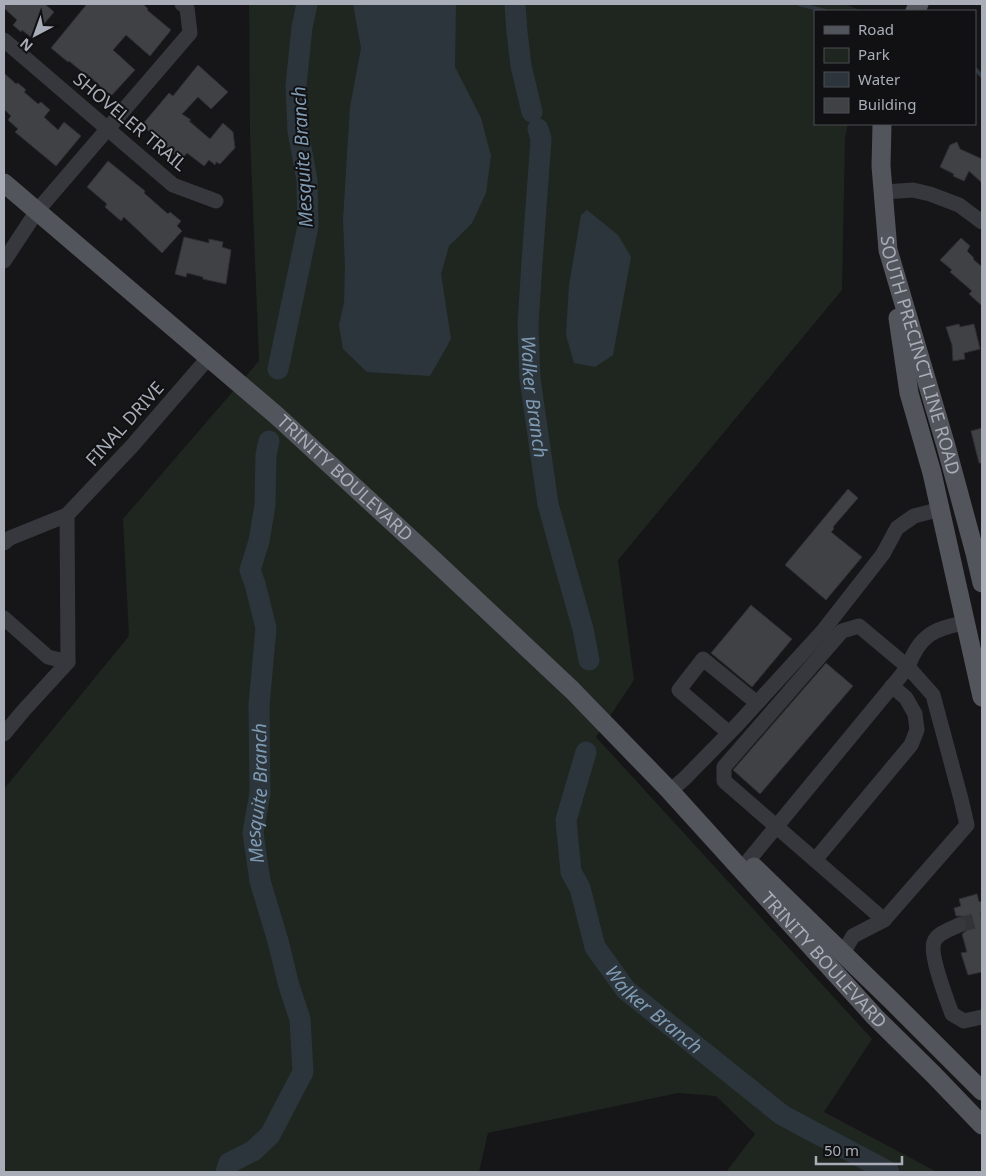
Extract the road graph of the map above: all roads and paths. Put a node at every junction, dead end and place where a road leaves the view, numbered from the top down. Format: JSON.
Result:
{"nodes":[{"id":1,"x":182,"y":4,"type":"edge"},
{"id":2,"x":4,"y":40,"type":"edge"},
{"id":3,"x":882,"y":125,"type":"edge"},
{"id":4,"x":108,"y":129,"type":"junction"},
{"id":5,"x":4,"y":183,"type":"edge"},
{"id":6,"x":884,"y":192,"type":"junction"},
{"id":7,"x":216,"y":202,"type":"dead end"},
{"id":8,"x":37,"y":211,"type":"junction"},
{"id":9,"x":982,"y":222,"type":"edge"},
{"id":10,"x":888,"y":250,"type":"junction"},
{"id":11,"x":4,"y":261,"type":"edge"},
{"id":12,"x":209,"y":357,"type":"junction"},
{"id":13,"x":941,"y":509,"type":"junction"},
{"id":14,"x":67,"y":515,"type":"junction"},
{"id":15,"x":4,"y":543,"type":"edge"},
{"id":16,"x":979,"y":553,"type":"edge"},
{"id":17,"x":952,"y":560,"type":"junction"},
{"id":18,"x":982,"y":583,"type":"edge"},
{"id":19,"x":4,"y":618,"type":"edge"},
{"id":20,"x":965,"y":623,"type":"junction"},
{"id":21,"x":68,"y":662,"type":"junction"},
{"id":22,"x":908,"y":667,"type":"junction"},
{"id":23,"x":892,"y":686,"type":"junction"},
{"id":24,"x":982,"y":697,"type":"edge"},
{"id":25,"x":757,"y":703,"type":"junction"},
{"id":26,"x":729,"y":733,"type":"junction"},
{"id":27,"x":4,"y":734,"type":"edge"},
{"id":28,"x":670,"y":791,"type":"junction"},
{"id":29,"x":777,"y":827,"type":"junction"},
{"id":30,"x":816,"y":860,"type":"junction"},
{"id":31,"x":748,"y":861,"type":"junction"},
{"id":32,"x":884,"y":920,"type":"junction"},
{"id":33,"x":959,"y":925,"type":"tunnel mouth"},
{"id":34,"x":844,"y":953,"type":"junction"},
{"id":35,"x":982,"y":1017,"type":"edge"},
{"id":36,"x":982,"y":1091,"type":"edge"},
{"id":37,"x":982,"y":1126,"type":"edge"}],
"edges":[{"from":1,"to":4,"type":"street"},
{"from":2,"to":4,"type":"street","name":"SHOVELER TRAIL"},
{"from":3,"to":6,"type":"main road","name":"SOUTH PRECINCT LINE ROAD"},
{"from":4,"to":7,"type":"street","name":"SHOVELER TRAIL"},
{"from":4,"to":8,"type":"street"},
{"from":5,"to":8,"type":"main road","name":"TRINITY BOULEVARD"},
{"from":6,"to":9,"type":"street"},
{"from":6,"to":10,"type":"main road","name":"SOUTH PRECINCT LINE ROAD"},
{"from":8,"to":11,"type":"street"},
{"from":8,"to":12,"type":"main road","name":"TRINITY BOULEVARD"},
{"from":10,"to":13,"type":"main road"},
{"from":10,"to":16,"type":"main road","name":"SOUTH PRECINCT LINE ROAD"},
{"from":12,"to":14,"type":"street","name":"FINAL DRIVE"},
{"from":12,"to":28,"type":"main road","name":"TRINITY BOULEVARD"},
{"from":13,"to":17,"type":"main road"},
{"from":13,"to":25,"type":"street"},
{"from":14,"to":15,"type":"street"},
{"from":14,"to":21,"type":"street"},
{"from":16,"to":17,"type":"street"},
{"from":16,"to":18,"type":"main road","name":"SOUTH PRECINCT LINE ROAD"},
{"from":17,"to":20,"type":"main road"},
{"from":19,"to":21,"type":"street"},
{"from":20,"to":22,"type":"street"},
{"from":20,"to":24,"type":"main road"},
{"from":21,"to":27,"type":"street"},
{"from":22,"to":23,"type":"street"},
{"from":22,"to":29,"type":"street"},
{"from":22,"to":32,"type":"street"},
{"from":23,"to":29,"type":"street"},
{"from":23,"to":30,"type":"street"},
{"from":25,"to":26,"type":"street"},
{"from":25,"to":26,"type":"street"},
{"from":26,"to":28,"type":"street"},
{"from":28,"to":31,"type":"main road","name":"TRINITY BOULEVARD"},
{"from":28,"to":37,"type":"main road","name":"TRINITY BOULEVARD"},
{"from":29,"to":30,"type":"street"},
{"from":29,"to":31,"type":"street"},
{"from":30,"to":32,"type":"street"},
{"from":31,"to":34,"type":"main road","name":"TRINITY BOULEVARD"},
{"from":32,"to":34,"type":"street"},
{"from":33,"to":35,"type":"street"},
{"from":34,"to":36,"type":"main road","name":"TRINITY BOULEVARD"}]}
